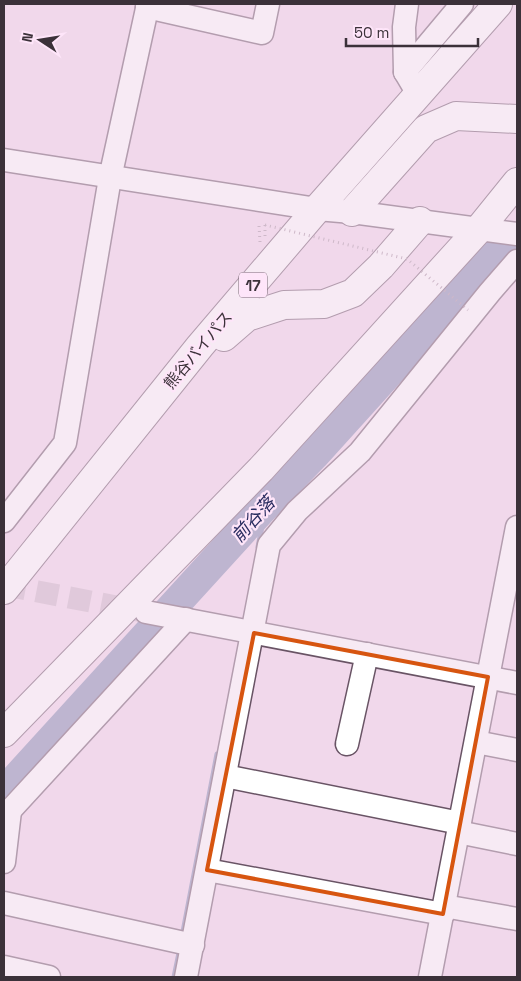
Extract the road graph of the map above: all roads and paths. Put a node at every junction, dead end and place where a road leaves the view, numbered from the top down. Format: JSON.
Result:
{"nodes":[{"id":1,"x":268,"y":4,"type":"edge"},
{"id":2,"x":407,"y":4,"type":"edge"},
{"id":3,"x":462,"y":4,"type":"edge"},
{"id":4,"x":498,"y":4,"type":"edge"},
{"id":5,"x":147,"y":5,"type":"edge"},
{"id":6,"x":412,"y":83,"type":"junction"},
{"id":7,"x":517,"y":119,"type":"edge"},
{"id":8,"x":4,"y":160,"type":"edge"},
{"id":9,"x":110,"y":178,"type":"junction"},
{"id":10,"x":517,"y":182,"type":"edge"},
{"id":11,"x":318,"y":209,"type":"junction"},
{"id":12,"x":352,"y":212,"type":"junction"},
{"id":13,"x":420,"y":221,"type":"junction"},
{"id":14,"x":259,"y":226,"type":"dead end"},
{"id":15,"x":479,"y":229,"type":"junction"},
{"id":16,"x":517,"y":234,"type":"edge"},
{"id":17,"x":517,"y":262,"type":"edge"},
{"id":18,"x":468,"y":310,"type":"dead end"},
{"id":19,"x":200,"y":346,"type":"junction"},
{"id":20,"x":4,"y":521,"type":"edge"},
{"id":21,"x":517,"y":527,"type":"edge"},
{"id":22,"x":4,"y":590,"type":"edge"},
{"id":23,"x":146,"y":612,"type":"tunnel mouth"},
{"id":24,"x":185,"y":619,"type":"junction"},
{"id":25,"x":253,"y":632,"type":"junction"},
{"id":26,"x":367,"y":654,"type":"junction"},
{"id":27,"x":488,"y":677,"type":"junction"},
{"id":28,"x":517,"y":683,"type":"edge"},
{"id":29,"x":4,"y":733,"type":"edge"},
{"id":30,"x":476,"y":742,"type":"junction"},
{"id":31,"x":347,"y":744,"type":"dead end"},
{"id":32,"x":517,"y":750,"type":"edge"},
{"id":33,"x":226,"y":776,"type":"junction"},
{"id":34,"x":7,"y":814,"type":"edge"},
{"id":35,"x":459,"y":828,"type":"junction"},
{"id":36,"x":517,"y":844,"type":"edge"},
{"id":37,"x":4,"y":862,"type":"edge"},
{"id":38,"x":207,"y":870,"type":"junction"},
{"id":39,"x":4,"y":903,"type":"edge"},
{"id":40,"x":443,"y":910,"type":"junction"},
{"id":41,"x":517,"y":919,"type":"edge"},
{"id":42,"x":193,"y":945,"type":"junction"},
{"id":43,"x":4,"y":967,"type":"edge"},
{"id":44,"x":49,"y":977,"type":"edge"},
{"id":45,"x":186,"y":977,"type":"edge"},
{"id":46,"x":430,"y":977,"type":"edge"}],
"edges":[{"from":1,"to":5,"type":"street"},
{"from":2,"to":6,"type":"street"},
{"from":3,"to":6,"type":"street"},
{"from":4,"to":6,"type":"highway","name":"熊谷バイパス","number":"17"},
{"from":5,"to":9,"type":"street"},
{"from":6,"to":11,"type":"highway","name":"熊谷バイパス","number":"17"},
{"from":7,"to":12,"type":"highway"},
{"from":8,"to":9,"type":"street"},
{"from":9,"to":11,"type":"street"},
{"from":9,"to":20,"type":"street"},
{"from":10,"to":15,"type":"highway"},
{"from":11,"to":12,"type":"street"},
{"from":11,"to":19,"type":"highway","name":"熊谷バイパス","number":"17"},
{"from":12,"to":13,"type":"street"},
{"from":13,"to":15,"type":"street"},
{"from":13,"to":19,"type":"highway","number":"17"},
{"from":14,"to":18,"type":"path","bridge":true},
{"from":15,"to":16,"type":"street"},
{"from":15,"to":29,"type":"highway"},
{"from":17,"to":25,"type":"street"},
{"from":19,"to":22,"type":"highway","name":"熊谷バイパス","number":"17"},
{"from":21,"to":27,"type":"street"},
{"from":23,"to":24,"type":"street"},
{"from":24,"to":25,"type":"street"},
{"from":24,"to":34,"type":"street"},
{"from":25,"to":26,"type":"street"},
{"from":25,"to":33,"type":"street"},
{"from":26,"to":27,"type":"street"},
{"from":26,"to":31,"type":"street"},
{"from":27,"to":28,"type":"street"},
{"from":27,"to":30,"type":"street"},
{"from":30,"to":32,"type":"street"},
{"from":30,"to":35,"type":"street"},
{"from":33,"to":35,"type":"street"},
{"from":33,"to":38,"type":"street"},
{"from":34,"to":37,"type":"street"},
{"from":35,"to":36,"type":"street"},
{"from":35,"to":40,"type":"street"},
{"from":38,"to":40,"type":"street"},
{"from":38,"to":42,"type":"street"},
{"from":39,"to":42,"type":"street"},
{"from":40,"to":41,"type":"street"},
{"from":40,"to":46,"type":"street"},
{"from":42,"to":45,"type":"street"},
{"from":43,"to":44,"type":"street"}]}
